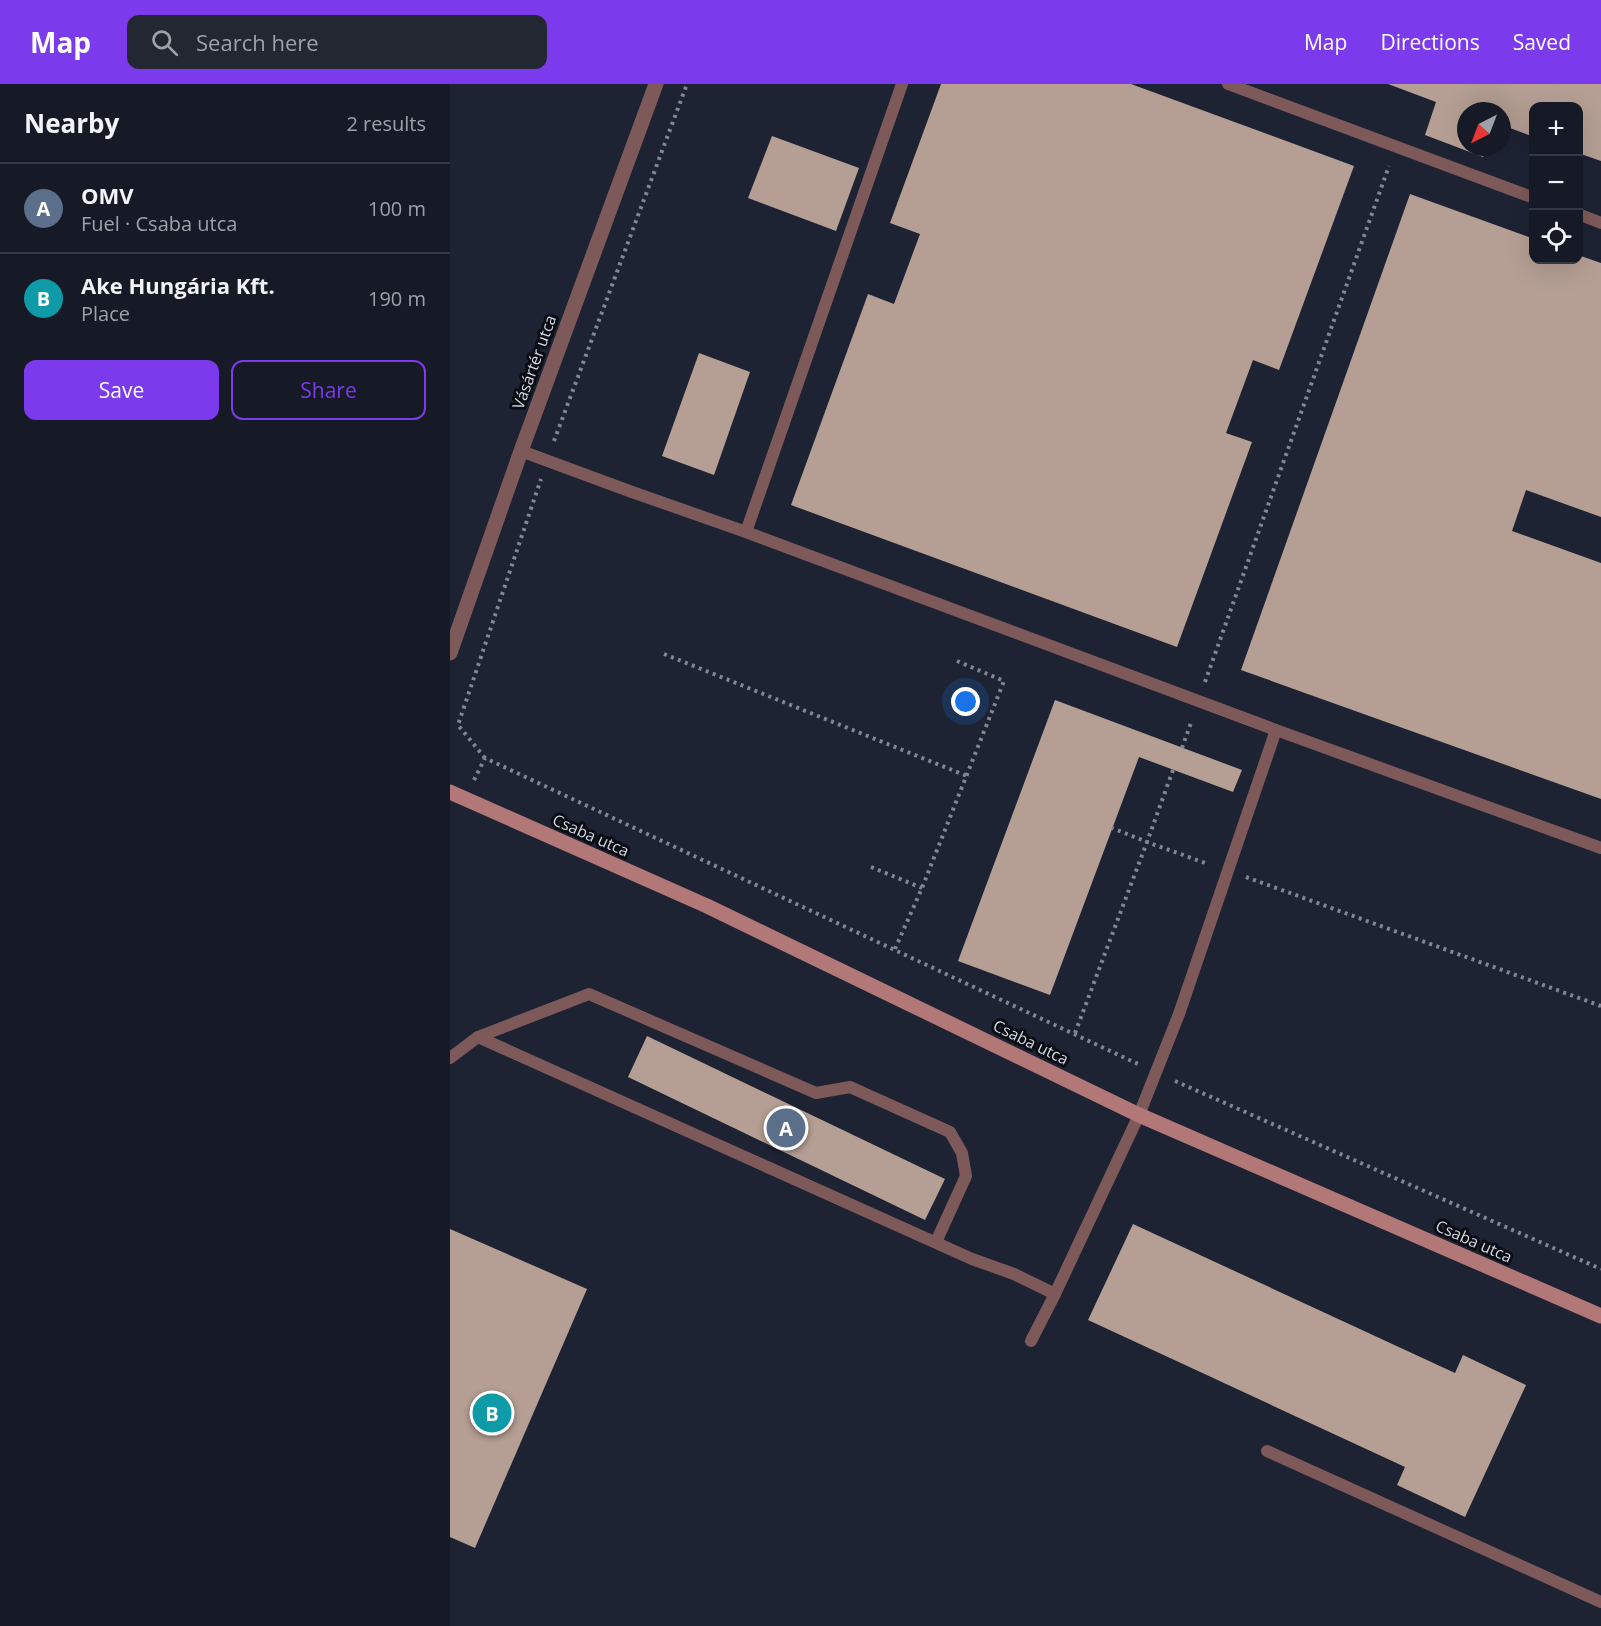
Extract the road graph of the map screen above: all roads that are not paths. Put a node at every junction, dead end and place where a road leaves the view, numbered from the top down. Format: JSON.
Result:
{"nodes":[{"id":1,"x":656,"y":84,"type":"edge"},
{"id":2,"x":902,"y":84,"type":"edge"},
{"id":3,"x":1228,"y":84,"type":"edge"},
{"id":4,"x":1529,"y":197,"type":"edge"},
{"id":5,"x":1583,"y":216,"type":"edge"},
{"id":6,"x":1601,"y":222,"type":"edge"},
{"id":7,"x":520,"y":451,"type":"junction"},
{"id":8,"x":746,"y":532,"type":"junction"},
{"id":9,"x":450,"y":653,"type":"edge"},
{"id":10,"x":1276,"y":730,"type":"junction"},
{"id":11,"x":450,"y":792,"type":"edge"},
{"id":12,"x":1601,"y":848,"type":"edge"},
{"id":13,"x":478,"y":1037,"type":"junction"},
{"id":14,"x":450,"y":1058,"type":"edge"},
{"id":15,"x":1139,"y":1115,"type":"junction"},
{"id":16,"x":936,"y":1242,"type":"junction"},
{"id":17,"x":1055,"y":1294,"type":"junction"},
{"id":18,"x":1601,"y":1316,"type":"edge"},
{"id":19,"x":1031,"y":1341,"type":"dead end"},
{"id":20,"x":1267,"y":1451,"type":"dead end"},
{"id":21,"x":1601,"y":1602,"type":"edge"}],
"edges":[{"from":1,"to":7,"type":"street","name":"Vásártér utca"},
{"from":2,"to":8,"type":"lane"},
{"from":3,"to":4,"type":"lane"},
{"from":5,"to":6,"type":"lane"},
{"from":7,"to":8,"type":"lane"},
{"from":7,"to":9,"type":"street","name":"Vásártér utca"},
{"from":8,"to":10,"type":"lane"},
{"from":10,"to":12,"type":"lane"},
{"from":10,"to":15,"type":"lane"},
{"from":11,"to":15,"type":"street","name":"Csaba utca"},
{"from":13,"to":14,"type":"lane"},
{"from":13,"to":16,"type":"lane"},
{"from":13,"to":16,"type":"lane"},
{"from":15,"to":17,"type":"lane"},
{"from":15,"to":18,"type":"street","name":"Csaba utca"},
{"from":16,"to":17,"type":"lane"},
{"from":17,"to":19,"type":"lane"},
{"from":20,"to":21,"type":"lane"}]}
